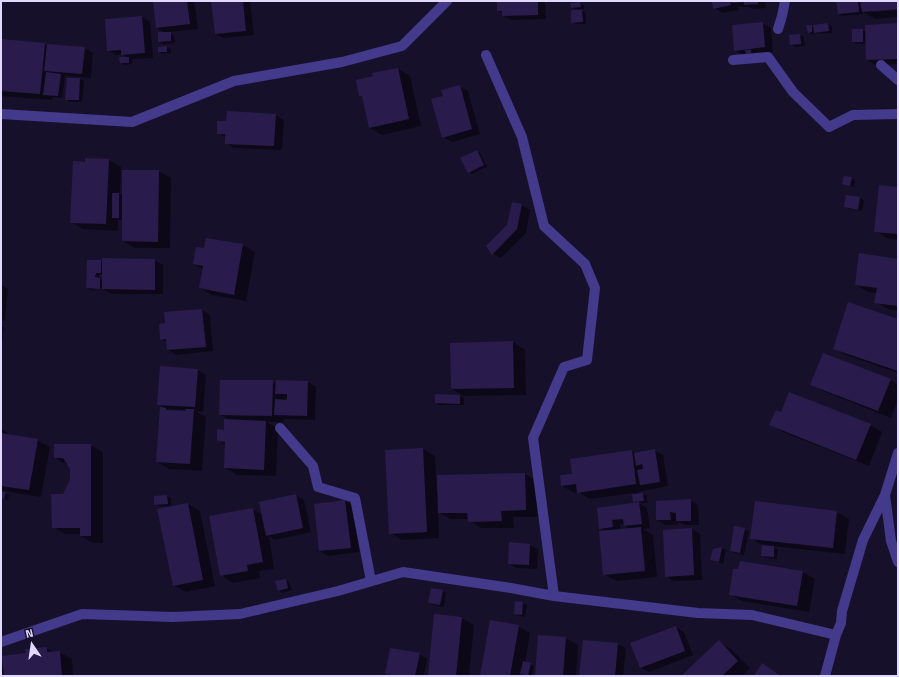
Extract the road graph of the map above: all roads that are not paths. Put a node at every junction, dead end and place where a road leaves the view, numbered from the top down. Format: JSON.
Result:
{"nodes":[{"id":1,"x":446,"y":1,"type":"edge"},
{"id":2,"x":784,"y":1,"type":"edge"},
{"id":3,"x":778,"y":29,"type":"dead end"},
{"id":4,"x":486,"y":55,"type":"dead end"},
{"id":5,"x":733,"y":60,"type":"dead end"},
{"id":6,"x":881,"y":65,"type":"dead end"},
{"id":7,"x":898,"y":80,"type":"edge"},
{"id":8,"x":1,"y":114,"type":"edge"},
{"id":9,"x":898,"y":114,"type":"edge"},
{"id":10,"x":280,"y":428,"type":"dead end"},
{"id":11,"x":898,"y":453,"type":"edge"},
{"id":12,"x":885,"y":495,"type":"junction"},
{"id":13,"x":898,"y":562,"type":"edge"},
{"id":14,"x":371,"y":581,"type":"junction"},
{"id":15,"x":554,"y":596,"type":"junction"},
{"id":16,"x":836,"y":635,"type":"junction"},
{"id":17,"x":1,"y":642,"type":"edge"},
{"id":18,"x":825,"y":676,"type":"edge"}],
"edges":[{"from":1,"to":8,"type":"street"},
{"from":2,"to":3,"type":"street"},
{"from":4,"to":15,"type":"street"},
{"from":5,"to":9,"type":"street"},
{"from":6,"to":7,"type":"street"},
{"from":10,"to":14,"type":"street"},
{"from":11,"to":12,"type":"street"},
{"from":12,"to":13,"type":"street"},
{"from":12,"to":16,"type":"street"},
{"from":14,"to":15,"type":"street"},
{"from":14,"to":17,"type":"street"},
{"from":15,"to":16,"type":"street"},
{"from":16,"to":18,"type":"street"}]}
